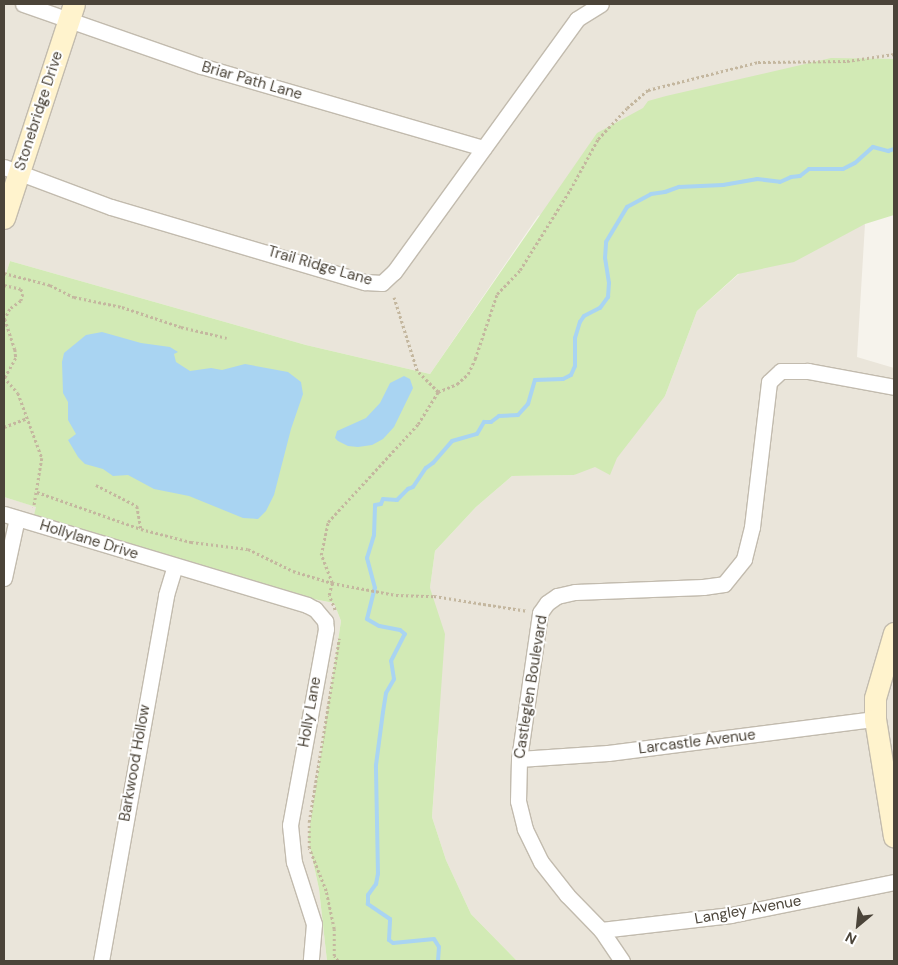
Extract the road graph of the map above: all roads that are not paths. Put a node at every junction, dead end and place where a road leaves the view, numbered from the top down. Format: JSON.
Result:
{"nodes":[{"id":1,"x":24,"y":4,"type":"edge"},
{"id":2,"x":600,"y":4,"type":"edge"},
{"id":3,"x":71,"y":12,"type":"edge"},
{"id":4,"x":483,"y":148,"type":"junction"},
{"id":5,"x":11,"y":170,"type":"edge"},
{"id":6,"x":4,"y":218,"type":"edge"},
{"id":7,"x":894,"y":387,"type":"edge"},
{"id":8,"x":10,"y":516,"type":"edge"},
{"id":9,"x":175,"y":566,"type":"junction"},
{"id":10,"x":4,"y":578,"type":"edge"},
{"id":11,"x":894,"y":633,"type":"edge"},
{"id":12,"x":874,"y":719,"type":"junction"},
{"id":13,"x":520,"y":759,"type":"junction"},
{"id":14,"x":894,"y":836,"type":"edge"},
{"id":15,"x":894,"y":882,"type":"edge"},
{"id":16,"x":601,"y":930,"type":"junction"},
{"id":17,"x":100,"y":961,"type":"edge"},
{"id":18,"x":311,"y":961,"type":"edge"},
{"id":19,"x":622,"y":961,"type":"edge"}],
"edges":[{"from":1,"to":3,"type":"street","name":"Briar Path Lane"},
{"from":2,"to":4,"type":"street","name":"Trail Ridge Lane"},
{"from":3,"to":4,"type":"street","name":"Briar Path Lane"},
{"from":3,"to":5,"type":"street","name":"Stonebridge Drive"},
{"from":4,"to":5,"type":"street","name":"Trail Ridge Lane"},
{"from":5,"to":6,"type":"street","name":"Stonebridge Drive"},
{"from":7,"to":13,"type":"street","name":"Castleglen Boulevard"},
{"from":8,"to":9,"type":"street","name":"Hollylane Drive"},
{"from":8,"to":10,"type":"street"},
{"from":9,"to":17,"type":"street","name":"Barkwood Hollow"},
{"from":9,"to":18,"type":"street","name":"Holly Lane"},
{"from":11,"to":12,"type":"street"},
{"from":12,"to":13,"type":"street","name":"Larcastle Avenue"},
{"from":12,"to":14,"type":"street"},
{"from":13,"to":16,"type":"street","name":"Castleglen Boulevard"},
{"from":15,"to":16,"type":"street","name":"Langley Avenue"},
{"from":16,"to":19,"type":"street","name":"Castleglen Boulevard"}]}
